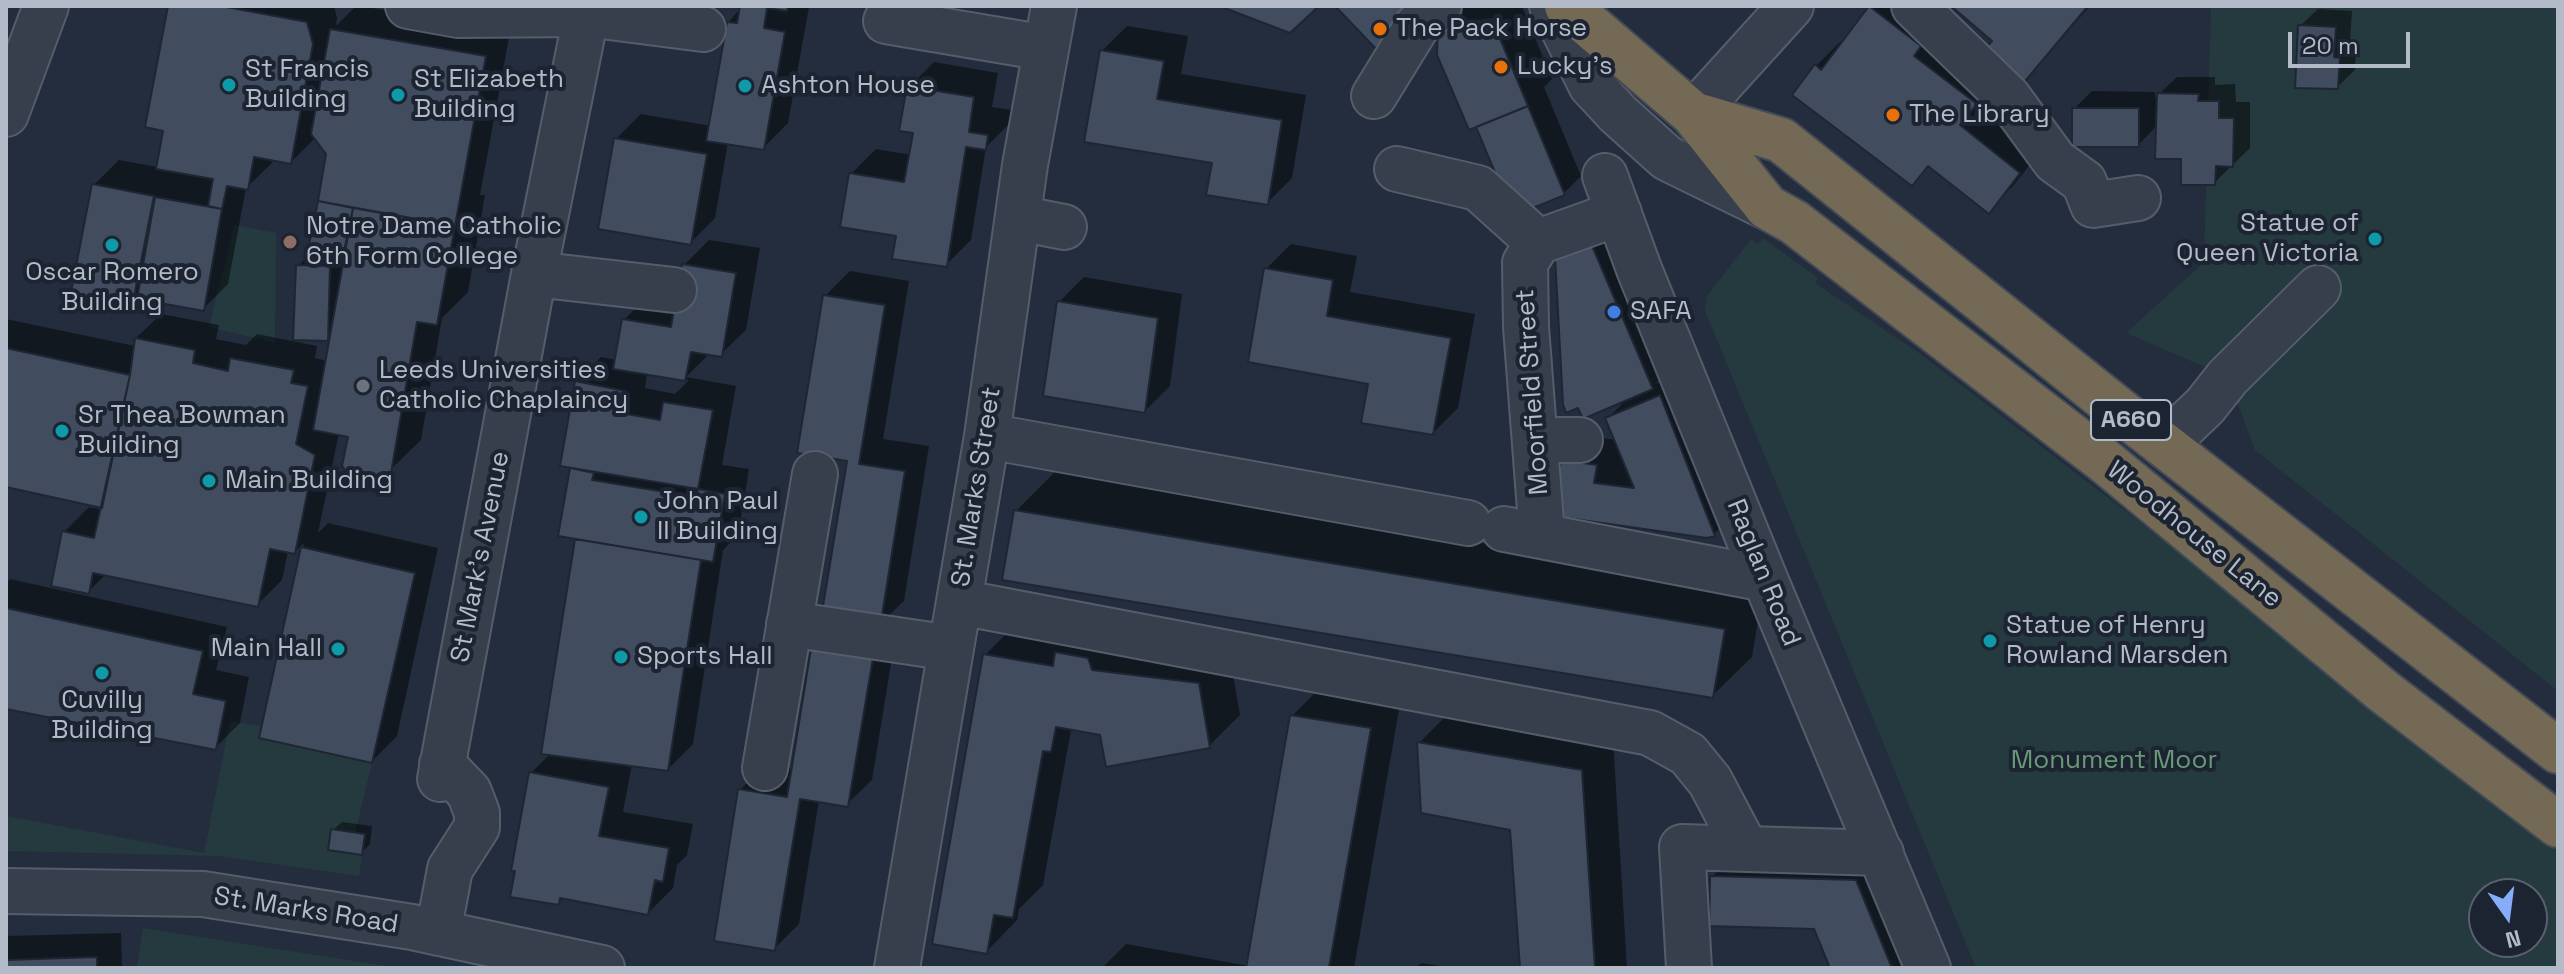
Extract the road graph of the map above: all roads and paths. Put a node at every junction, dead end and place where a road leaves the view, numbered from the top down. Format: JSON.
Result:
{"nodes":[{"id":1,"x":46,"y":6,"type":"edge"},
{"id":2,"x":408,"y":6,"type":"edge"},
{"id":3,"x":1439,"y":6,"type":"edge"},
{"id":4,"x":1552,"y":6,"type":"edge"},
{"id":5,"x":1567,"y":6,"type":"edge"},
{"id":6,"x":1791,"y":6,"type":"edge"},
{"id":7,"x":1914,"y":6,"type":"edge"},
{"id":8,"x":587,"y":10,"type":"edge"},
{"id":9,"x":886,"y":21,"type":"dead end"},
{"id":10,"x":1050,"y":27,"type":"edge"},
{"id":11,"x":703,"y":29,"type":"dead end"},
{"id":12,"x":1374,"y":96,"type":"dead end"},
{"id":13,"x":6,"y":114,"type":"edge"},
{"id":14,"x":1693,"y":114,"type":"junction"},
{"id":15,"x":1397,"y":169,"type":"dead end"},
{"id":16,"x":2138,"y":198,"type":"dead end"},
{"id":17,"x":1767,"y":207,"type":"junction"},
{"id":18,"x":1018,"y":218,"type":"junction"},
{"id":19,"x":1064,"y":227,"type":"dead end"},
{"id":20,"x":1519,"y":256,"type":"junction"},
{"id":21,"x":534,"y":274,"type":"junction"},
{"id":22,"x":2318,"y":288,"type":"dead end"},
{"id":23,"x":674,"y":290,"type":"dead end"},
{"id":24,"x":987,"y":436,"type":"junction"},
{"id":25,"x":1535,"y":440,"type":"junction"},
{"id":26,"x":1580,"y":440,"type":"dead end"},
{"id":27,"x":2164,"y":445,"type":"junction"},
{"id":28,"x":815,"y":474,"type":"dead end"},
{"id":29,"x":1505,"y":529,"type":"junction"},
{"id":30,"x":1765,"y":579,"type":"junction"},
{"id":31,"x":959,"y":602,"type":"junction"},
{"id":32,"x":789,"y":624,"type":"junction"},
{"id":33,"x":951,"y":648,"type":"junction"},
{"id":34,"x":2558,"y":751,"type":"edge"},
{"id":35,"x":765,"y":768,"type":"dead end"},
{"id":36,"x":2558,"y":825,"type":"edge"},
{"id":37,"x":1746,"y":849,"type":"junction"},
{"id":38,"x":1881,"y":853,"type":"junction"},
{"id":39,"x":6,"y":891,"type":"edge"},
{"id":40,"x":438,"y":933,"type":"junction"},
{"id":41,"x":602,"y":968,"type":"edge"},
{"id":42,"x":897,"y":968,"type":"edge"},
{"id":43,"x":1689,"y":968,"type":"edge"},
{"id":44,"x":1928,"y":968,"type":"edge"}],
"edges":[{"from":1,"to":13,"type":"street"},
{"from":2,"to":8,"type":"street"},
{"from":3,"to":12,"type":"street"},
{"from":4,"to":17,"type":"street"},
{"from":5,"to":14,"type":"highway","name":"Woodhouse Lane","number":"A660"},
{"from":6,"to":14,"type":"street"},
{"from":7,"to":16,"type":"street"},
{"from":8,"to":11,"type":"street"},
{"from":8,"to":21,"type":"street","name":"St Mark's Avenue"},
{"from":9,"to":10,"type":"street"},
{"from":10,"to":18,"type":"street","name":"St. Marks Street"},
{"from":14,"to":17,"type":"highway","name":"Woodhouse Lane","number":"A660"},
{"from":14,"to":27,"type":"highway","name":"Woodhouse Lane","number":"A660"},
{"from":15,"to":20,"type":"street"},
{"from":17,"to":36,"type":"highway","name":"Woodhouse Lane","number":"A660"},
{"from":18,"to":19,"type":"street"},
{"from":18,"to":24,"type":"street","name":"St. Marks Street"},
{"from":20,"to":25,"type":"street","name":"Moorfield Street"},
{"from":20,"to":30,"type":"street","name":"Raglan Road"},
{"from":21,"to":23,"type":"street"},
{"from":21,"to":40,"type":"street","name":"St Mark's Avenue"},
{"from":22,"to":27,"type":"street"},
{"from":24,"to":29,"type":"street"},
{"from":24,"to":31,"type":"street","name":"St. Marks Street"},
{"from":25,"to":26,"type":"street"},
{"from":25,"to":29,"type":"street","name":"Moorfield Street"},
{"from":27,"to":34,"type":"highway","name":"Woodhouse Lane","number":"A660"},
{"from":28,"to":32,"type":"street"},
{"from":29,"to":30,"type":"street"},
{"from":30,"to":38,"type":"street","name":"Raglan Road"},
{"from":31,"to":33,"type":"street","name":"St. Marks Street"},
{"from":31,"to":37,"type":"street"},
{"from":32,"to":33,"type":"street"},
{"from":32,"to":35,"type":"street"},
{"from":33,"to":42,"type":"street","name":"St. Marks Street"},
{"from":37,"to":38,"type":"street"},
{"from":37,"to":43,"type":"street"},
{"from":38,"to":44,"type":"street","name":"Raglan Road"},
{"from":39,"to":40,"type":"street","name":"St. Marks Road"},
{"from":40,"to":41,"type":"street","name":"St. Marks Road"}]}
